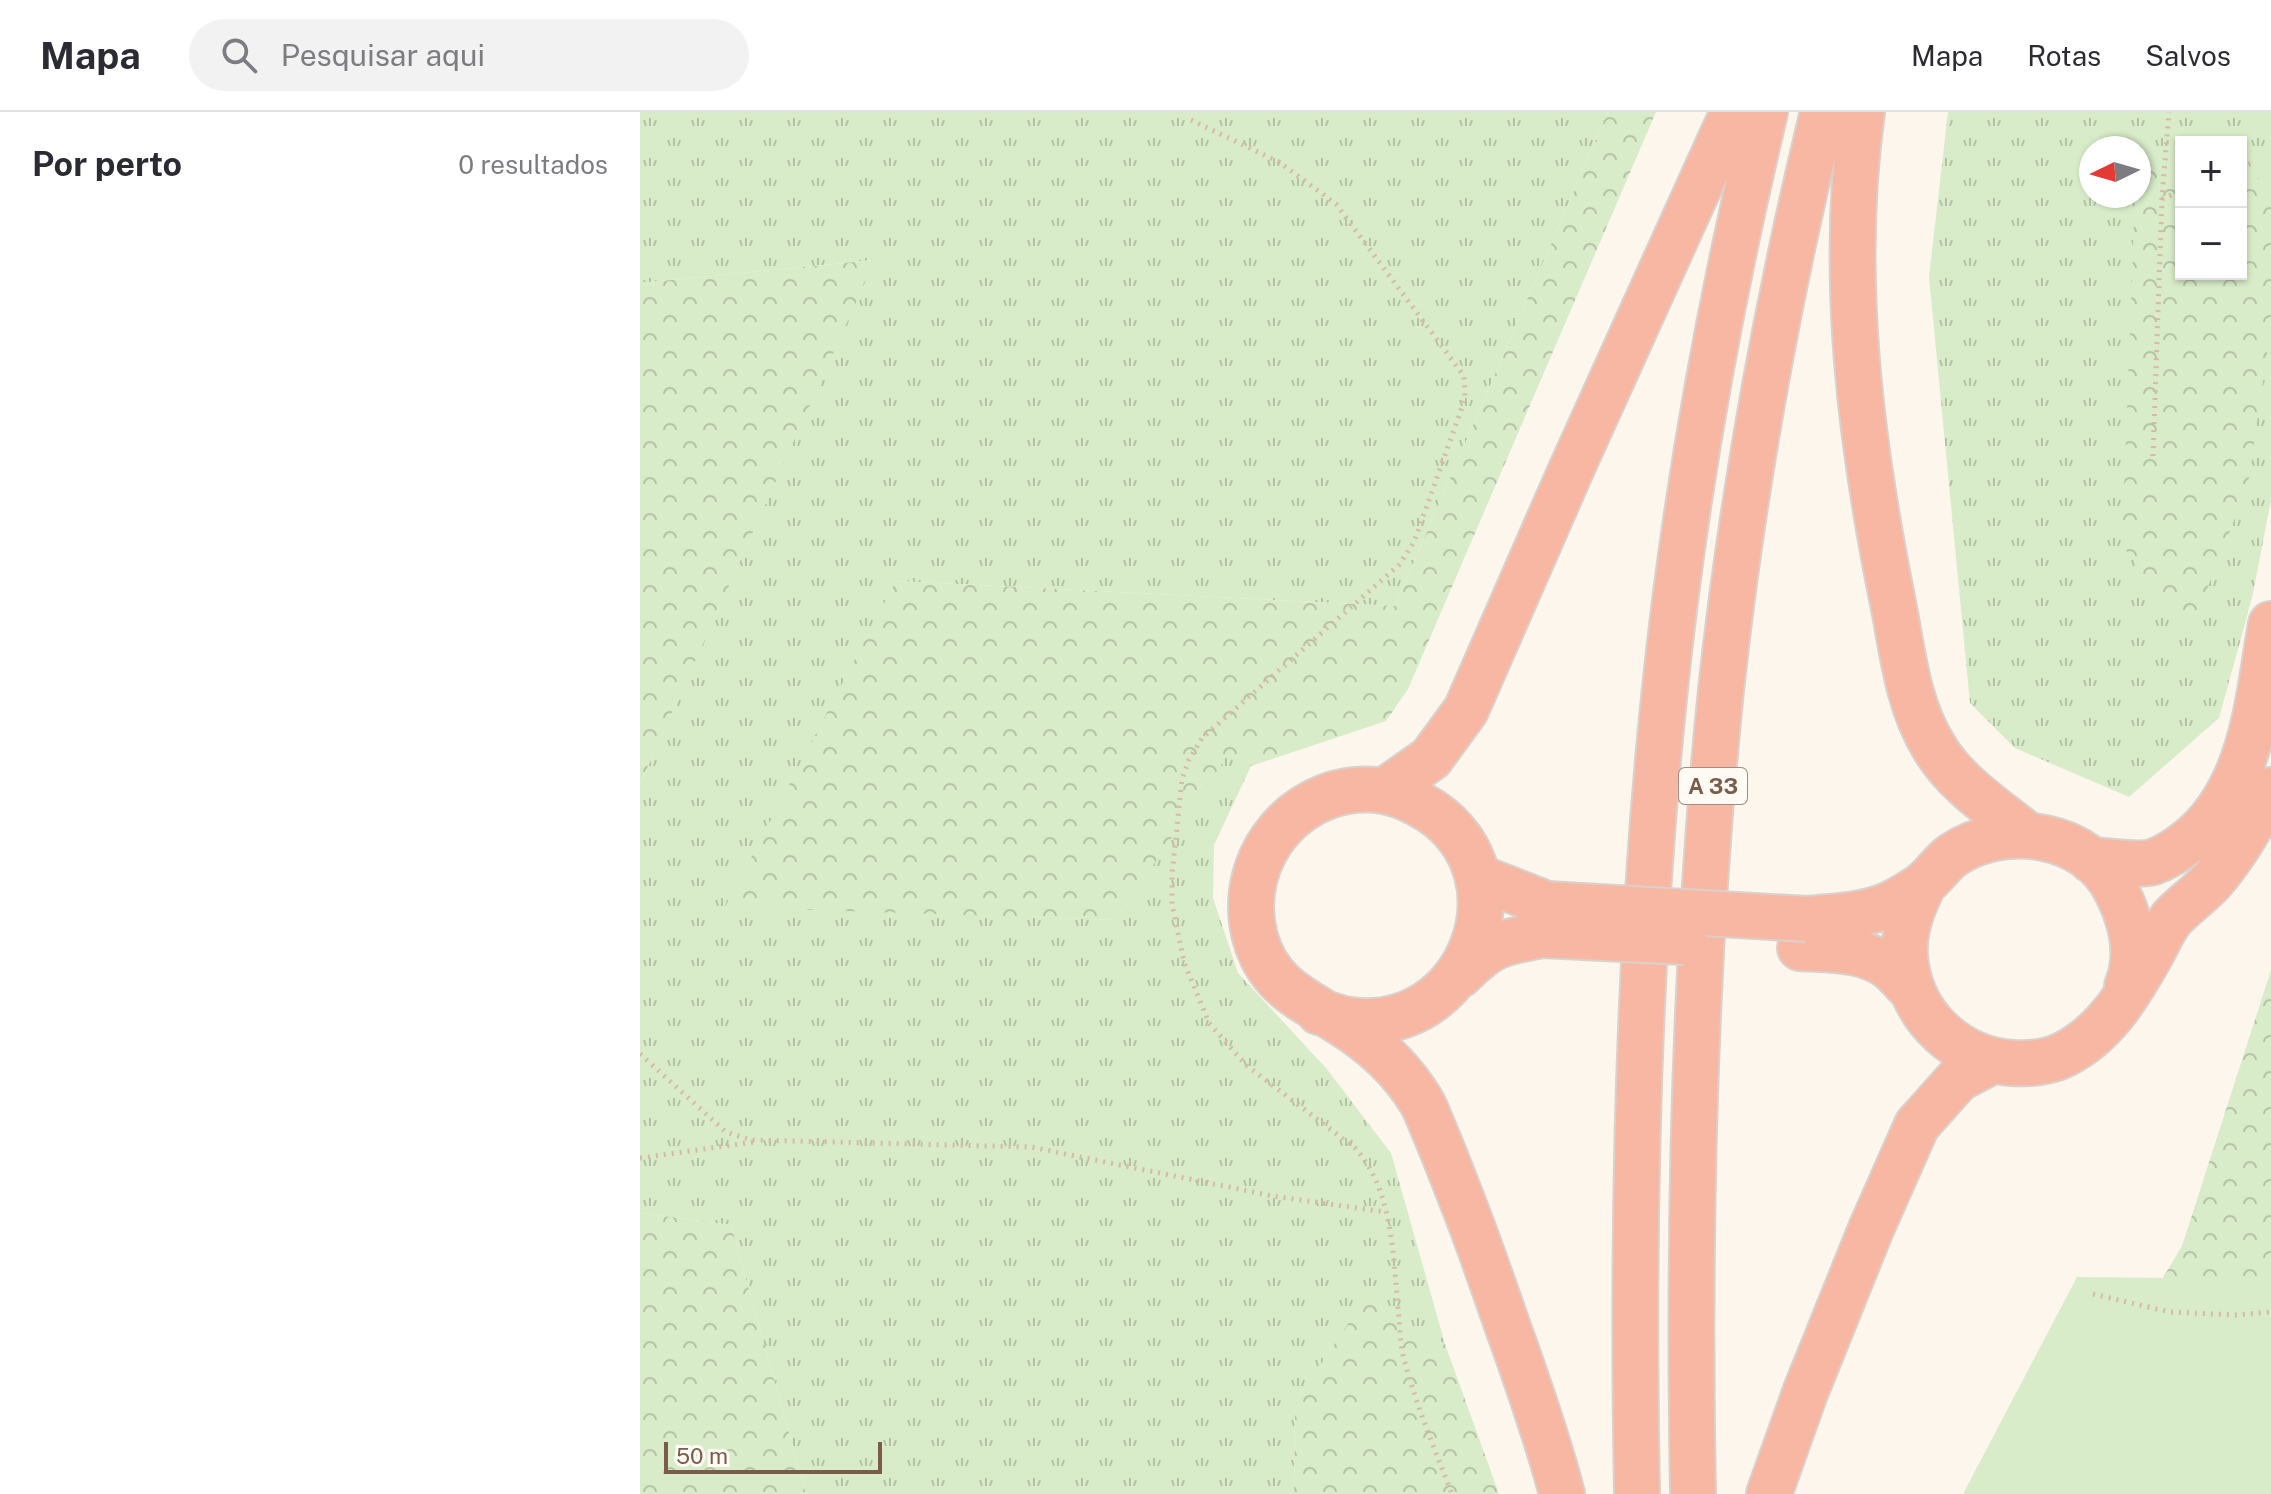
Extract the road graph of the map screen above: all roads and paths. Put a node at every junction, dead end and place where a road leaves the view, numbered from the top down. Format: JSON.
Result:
{"nodes":[{"id":1,"x":1733,"y":112,"type":"edge"},
{"id":2,"x":1765,"y":112,"type":"edge"},
{"id":3,"x":1823,"y":112,"type":"edge"},
{"id":4,"x":1862,"y":112,"type":"edge"},
{"id":5,"x":2169,"y":112,"type":"edge"},
{"id":6,"x":2252,"y":163,"type":"dead end"},
{"id":7,"x":2247,"y":165,"type":"edge"},
{"id":8,"x":2175,"y":194,"type":"edge"},
{"id":9,"x":2162,"y":199,"type":"junction"},
{"id":10,"x":2153,"y":456,"type":"dead end"},
{"id":11,"x":2271,"y":624,"type":"edge"},
{"id":12,"x":2271,"y":790,"type":"edge"},
{"id":13,"x":1384,"y":791,"type":"junction"},
{"id":14,"x":2026,"y":834,"type":"junction"},
{"id":15,"x":2091,"y":860,"type":"junction"},
{"id":16,"x":1478,"y":877,"type":"junction"},
{"id":17,"x":1924,"y":884,"type":"junction"},
{"id":18,"x":1545,"y":919,"type":"junction"},
{"id":19,"x":1804,"y":934,"type":"junction"},
{"id":20,"x":1912,"y":990,"type":"junction"},
{"id":21,"x":1438,"y":996,"type":"junction"},
{"id":22,"x":2116,"y":1010,"type":"junction"},
{"id":23,"x":1319,"y":1012,"type":"junction"},
{"id":24,"x":640,"y":1054,"type":"edge"},
{"id":25,"x":1992,"y":1061,"type":"junction"},
{"id":26,"x":765,"y":1140,"type":"junction"},
{"id":27,"x":640,"y":1158,"type":"edge"},
{"id":28,"x":1385,"y":1212,"type":"dead end"},
{"id":29,"x":2093,"y":1294,"type":"dead end"},
{"id":30,"x":2271,"y":1312,"type":"edge"},
{"id":31,"x":1562,"y":1494,"type":"edge"},
{"id":32,"x":1637,"y":1494,"type":"edge"},
{"id":33,"x":1693,"y":1494,"type":"edge"},
{"id":34,"x":1769,"y":1494,"type":"edge"}],
"edges":[{"from":1,"to":13,"type":"highway"},
{"from":2,"to":32,"type":"highway","number":"A 33"},
{"from":3,"to":33,"type":"highway","number":"A 33"},
{"from":4,"to":14,"type":"highway"},
{"from":5,"to":9,"type":"path"},
{"from":6,"to":7,"type":"path"},
{"from":8,"to":9,"type":"path"},
{"from":9,"to":10,"type":"path"},
{"from":11,"to":15,"type":"highway"},
{"from":12,"to":22,"type":"highway"},
{"from":13,"to":16,"type":"highway"},
{"from":13,"to":23,"type":"highway"},
{"from":14,"to":15,"type":"highway"},
{"from":14,"to":17,"type":"highway"},
{"from":15,"to":22,"type":"highway"},
{"from":16,"to":18,"type":"highway"},
{"from":16,"to":21,"type":"highway"},
{"from":17,"to":19,"type":"highway"},
{"from":17,"to":20,"type":"highway"},
{"from":18,"to":19,"type":"highway","bridge":true},
{"from":18,"to":21,"type":"highway"},
{"from":19,"to":20,"type":"highway"},
{"from":20,"to":25,"type":"highway"},
{"from":21,"to":23,"type":"highway"},
{"from":22,"to":25,"type":"highway"},
{"from":23,"to":31,"type":"highway"},
{"from":24,"to":26,"type":"path"},
{"from":25,"to":34,"type":"highway"},
{"from":26,"to":27,"type":"path"},
{"from":26,"to":28,"type":"path"},
{"from":29,"to":30,"type":"path"}]}
